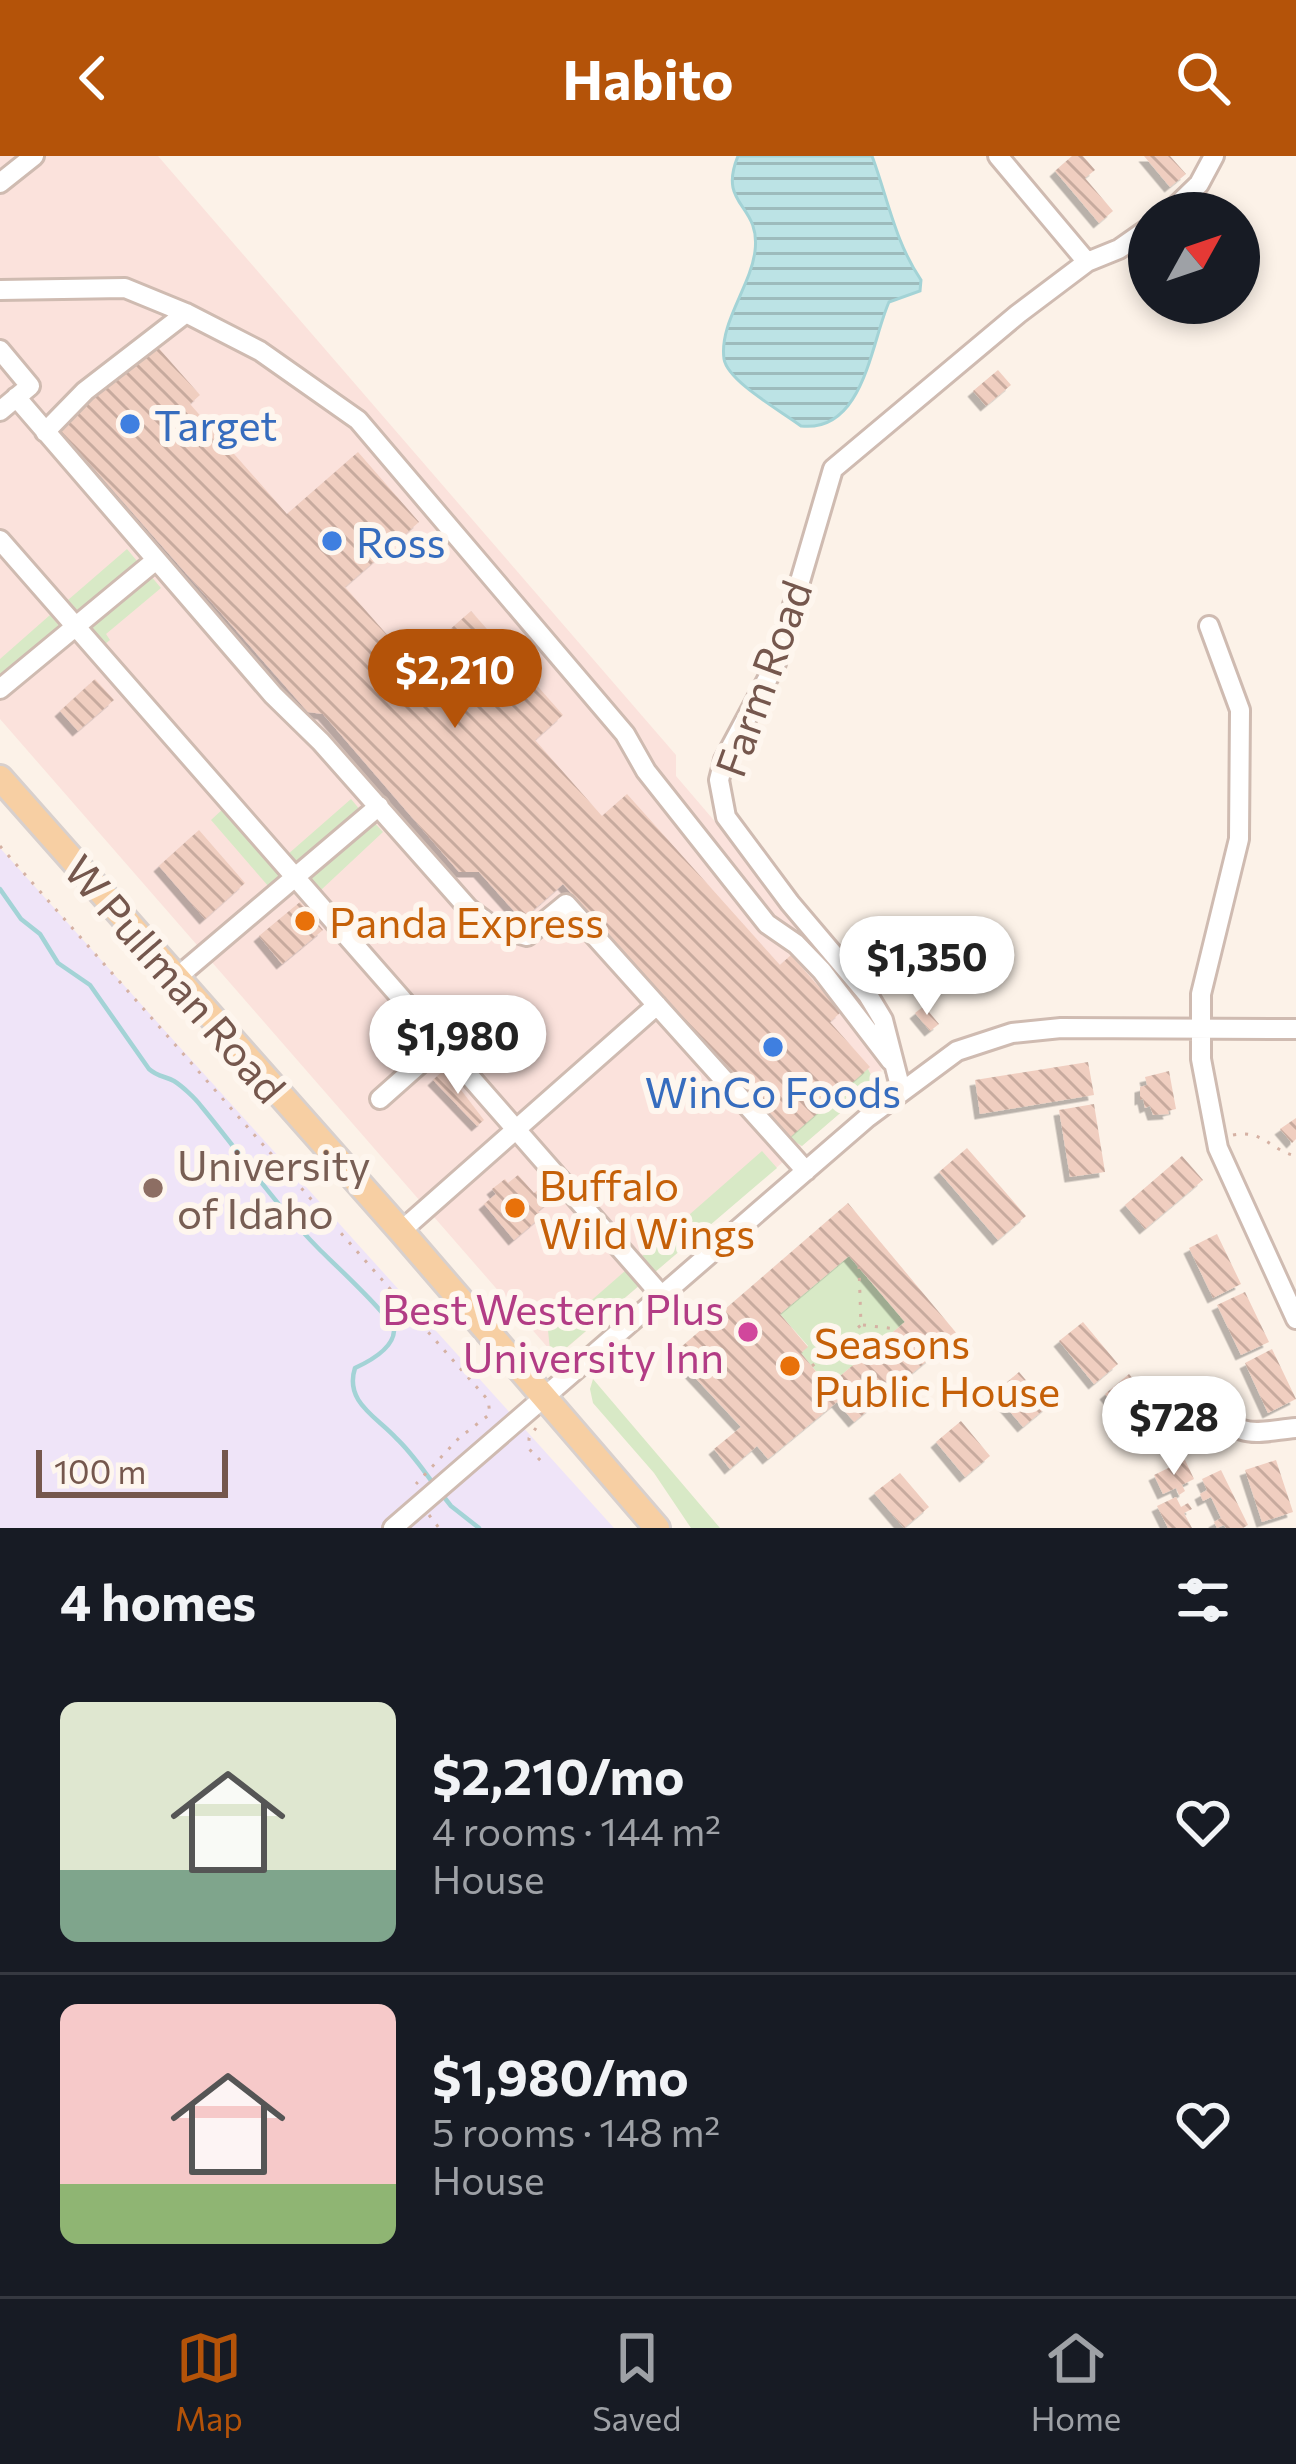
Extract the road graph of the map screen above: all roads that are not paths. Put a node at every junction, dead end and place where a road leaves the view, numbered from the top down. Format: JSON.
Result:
{"nodes":[{"id":1,"x":34,"y":156,"type":"edge"},
{"id":2,"x":998,"y":156,"type":"edge"},
{"id":3,"x":1214,"y":156,"type":"edge"},
{"id":4,"x":0,"y":184,"type":"edge"},
{"id":5,"x":1190,"y":192,"type":"edge"},
{"id":6,"x":1128,"y":243,"type":"edge"},
{"id":7,"x":1087,"y":262,"type":"junction"},
{"id":8,"x":0,"y":290,"type":"edge"},
{"id":9,"x":186,"y":313,"type":"junction"},
{"id":10,"x":0,"y":350,"type":"edge"},
{"id":11,"x":16,"y":397,"type":"junction"},
{"id":12,"x":0,"y":411,"type":"edge"},
{"id":13,"x":45,"y":432,"type":"junction"},
{"id":14,"x":0,"y":540,"type":"edge"},
{"id":15,"x":155,"y":560,"type":"junction"},
{"id":16,"x":1209,"y":626,"type":"dead end"},
{"id":17,"x":77,"y":628,"type":"junction"},
{"id":18,"x":0,"y":689,"type":"edge"},
{"id":19,"x":0,"y":778,"type":"edge"},
{"id":20,"x":379,"y":806,"type":"junction"},
{"id":21,"x":296,"y":878,"type":"junction"},
{"id":22,"x":175,"y":980,"type":"junction"},
{"id":23,"x":657,"y":1005,"type":"junction"},
{"id":24,"x":1296,"y":1029,"type":"edge"},
{"id":25,"x":1202,"y":1030,"type":"junction"},
{"id":26,"x":442,"y":1044,"type":"junction"},
{"id":27,"x":891,"y":1061,"type":"junction"},
{"id":28,"x":901,"y":1090,"type":"junction"},
{"id":29,"x":380,"y":1099,"type":"dead end"},
{"id":30,"x":516,"y":1129,"type":"junction"},
{"id":31,"x":806,"y":1171,"type":"junction"},
{"id":32,"x":401,"y":1231,"type":"junction"},
{"id":33,"x":661,"y":1295,"type":"junction"},
{"id":34,"x":1296,"y":1319,"type":"edge"},
{"id":35,"x":543,"y":1396,"type":"junction"},
{"id":36,"x":1221,"y":1398,"type":"dead end"},
{"id":37,"x":1296,"y":1428,"type":"edge"},
{"id":38,"x":393,"y":1528,"type":"edge"},
{"id":39,"x":657,"y":1528,"type":"edge"}],
"edges":[{"from":1,"to":4,"type":"street"},
{"from":2,"to":7,"type":"street"},
{"from":3,"to":5,"type":"street"},
{"from":6,"to":7,"type":"street","name":"Farm Road"},
{"from":7,"to":27,"type":"street","name":"Farm Road"},
{"from":8,"to":9,"type":"street"},
{"from":9,"to":13,"type":"street"},
{"from":9,"to":27,"type":"street"},
{"from":10,"to":11,"type":"street"},
{"from":11,"to":12,"type":"street"},
{"from":11,"to":13,"type":"street"},
{"from":13,"to":15,"type":"street"},
{"from":14,"to":17,"type":"street"},
{"from":15,"to":17,"type":"street"},
{"from":15,"to":20,"type":"street"},
{"from":16,"to":25,"type":"street"},
{"from":17,"to":18,"type":"street"},
{"from":17,"to":21,"type":"street"},
{"from":19,"to":22,"type":"main road","name":"W Pullman Road"},
{"from":20,"to":21,"type":"street"},
{"from":20,"to":23,"type":"street"},
{"from":21,"to":22,"type":"street"},
{"from":21,"to":26,"type":"street"},
{"from":22,"to":32,"type":"main road","name":"W Pullman Road"},
{"from":23,"to":30,"type":"street"},
{"from":23,"to":31,"type":"street"},
{"from":24,"to":25,"type":"street"},
{"from":25,"to":28,"type":"street"},
{"from":25,"to":34,"type":"street"},
{"from":26,"to":29,"type":"street"},
{"from":26,"to":30,"type":"street"},
{"from":27,"to":28,"type":"street","name":"Farm Road"},
{"from":28,"to":31,"type":"street"},
{"from":30,"to":32,"type":"street"},
{"from":30,"to":33,"type":"street"},
{"from":31,"to":33,"type":"street"},
{"from":32,"to":35,"type":"main road","name":"W Pullman Road"},
{"from":33,"to":35,"type":"street"},
{"from":35,"to":38,"type":"street"},
{"from":35,"to":39,"type":"main road"},
{"from":36,"to":37,"type":"street"}]}
